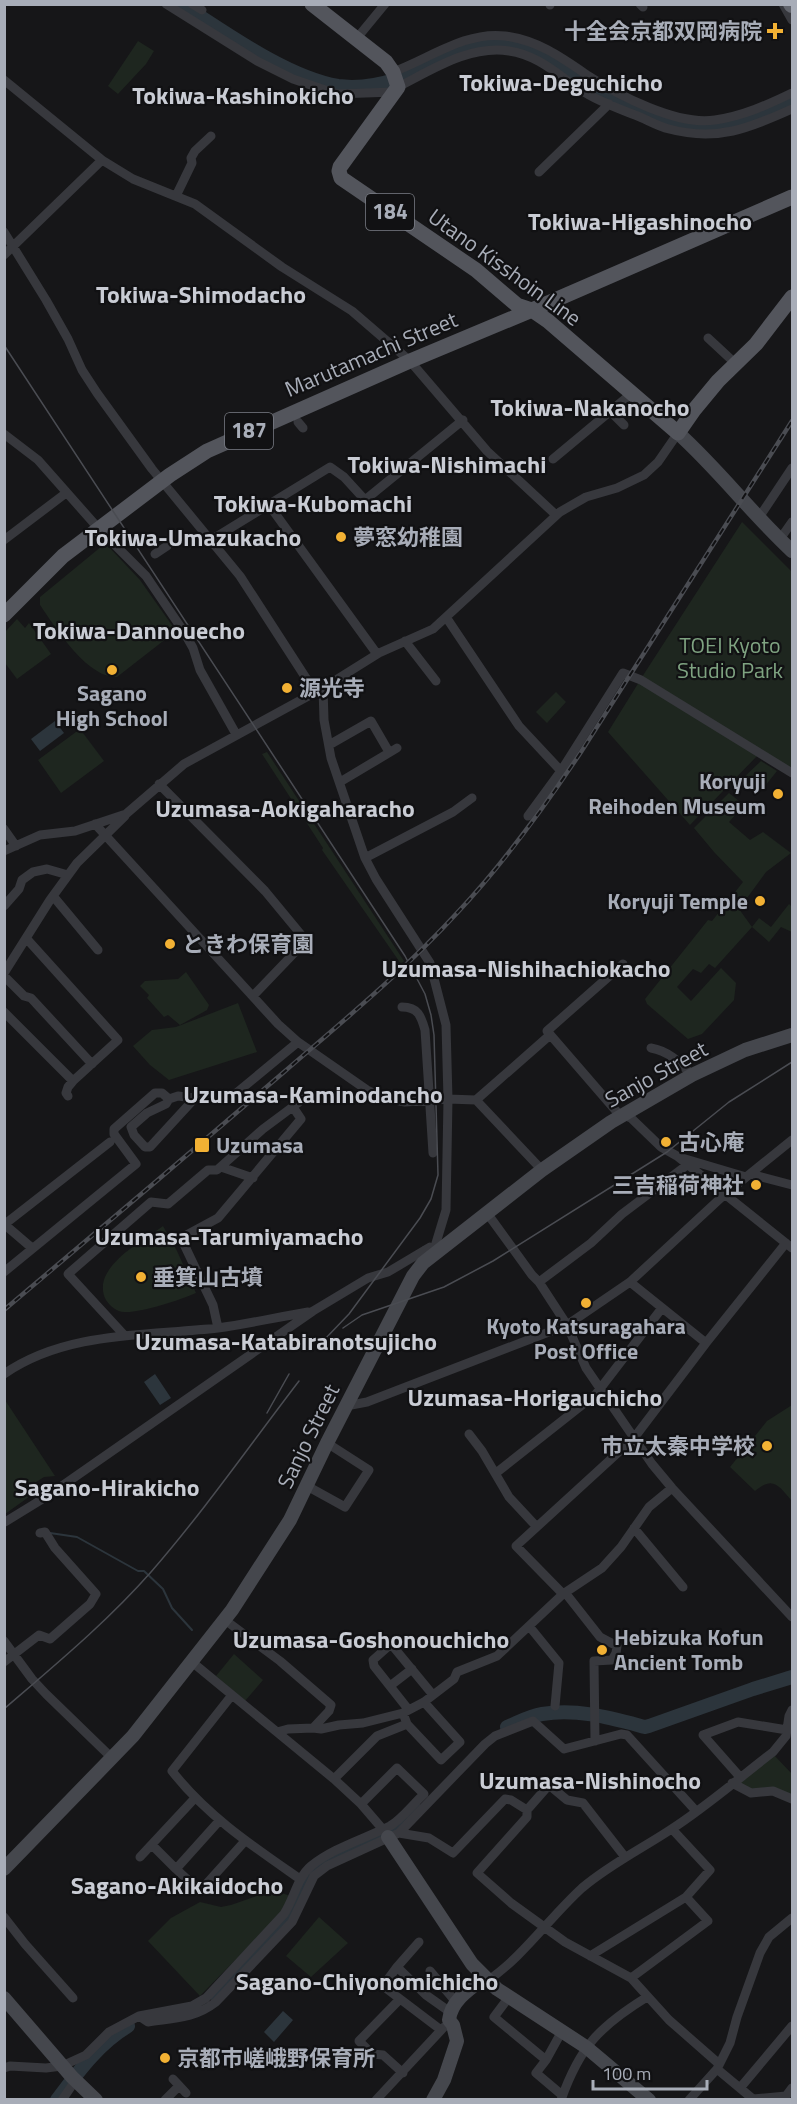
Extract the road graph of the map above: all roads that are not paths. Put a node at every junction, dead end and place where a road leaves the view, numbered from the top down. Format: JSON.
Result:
{"nodes":[{"id":1,"x":166,"y":4,"type":"edge"},
{"id":2,"x":192,"y":4,"type":"edge"},
{"id":3,"x":312,"y":4,"type":"edge"},
{"id":4,"x":385,"y":4,"type":"edge"},
{"id":5,"x":783,"y":4,"type":"edge"},
{"id":6,"x":202,"y":10,"type":"dead end"},
{"id":7,"x":792,"y":20,"type":"edge"},
{"id":8,"x":357,"y":38,"type":"junction"},
{"id":9,"x":4,"y":80,"type":"edge"},
{"id":10,"x":395,"y":82,"type":"junction"},
{"id":11,"x":792,"y":93,"type":"edge"},
{"id":12,"x":609,"y":104,"type":"junction"},
{"id":13,"x":792,"y":109,"type":"edge"},
{"id":14,"x":211,"y":136,"type":"dead end"},
{"id":15,"x":102,"y":160,"type":"junction"},
{"id":16,"x":539,"y":172,"type":"dead end"},
{"id":17,"x":176,"y":196,"type":"junction"},
{"id":18,"x":792,"y":198,"type":"edge"},
{"id":19,"x":4,"y":232,"type":"edge"},
{"id":20,"x":14,"y":248,"type":"junction"},
{"id":21,"x":4,"y":255,"type":"edge"},
{"id":22,"x":792,"y":297,"type":"edge"},
{"id":23,"x":532,"y":310,"type":"junction"},
{"id":24,"x":708,"y":338,"type":"dead end"},
{"id":25,"x":410,"y":361,"type":"junction"},
{"id":26,"x":736,"y":364,"type":"junction"},
{"id":27,"x":631,"y":394,"type":"junction"},
{"id":28,"x":610,"y":411,"type":"junction"},
{"id":29,"x":463,"y":420,"type":"junction"},
{"id":30,"x":624,"y":425,"type":"dead end"},
{"id":31,"x":678,"y":433,"type":"junction"},
{"id":32,"x":4,"y":434,"type":"edge"},
{"id":33,"x":554,"y":444,"type":"dead end"},
{"id":34,"x":562,"y":451,"type":"junction"},
{"id":35,"x":553,"y":459,"type":"dead end"},
{"id":36,"x":792,"y":468,"type":"edge"},
{"id":37,"x":162,"y":481,"type":"junction"},
{"id":38,"x":66,"y":493,"type":"junction"},
{"id":39,"x":269,"y":505,"type":"junction"},
{"id":40,"x":556,"y":515,"type":"junction"},
{"id":41,"x":759,"y":519,"type":"junction"},
{"id":42,"x":792,"y":522,"type":"edge"},
{"id":43,"x":99,"y":529,"type":"junction"},
{"id":44,"x":4,"y":540,"type":"edge"},
{"id":45,"x":211,"y":540,"type":"junction"},
{"id":46,"x":780,"y":540,"type":"junction"},
{"id":47,"x":167,"y":546,"type":"dead end"},
{"id":48,"x":792,"y":551,"type":"edge"},
{"id":49,"x":155,"y":555,"type":"dead end"},
{"id":50,"x":4,"y":615,"type":"edge"},
{"id":51,"x":446,"y":617,"type":"junction"},
{"id":52,"x":405,"y":641,"type":"junction"},
{"id":53,"x":377,"y":654,"type":"junction"},
{"id":54,"x":435,"y":681,"type":"dead end"},
{"id":55,"x":319,"y":690,"type":"junction"},
{"id":56,"x":236,"y":734,"type":"junction"},
{"id":57,"x":329,"y":745,"type":"junction"},
{"id":58,"x":561,"y":771,"type":"junction"},
{"id":59,"x":792,"y":773,"type":"edge"},
{"id":60,"x":340,"y":782,"type":"junction"},
{"id":61,"x":159,"y":784,"type":"junction"},
{"id":62,"x":472,"y":798,"type":"dead end"},
{"id":63,"x":126,"y":814,"type":"junction"},
{"id":64,"x":528,"y":816,"type":"dead end"},
{"id":65,"x":95,"y":824,"type":"junction"},
{"id":66,"x":4,"y":829,"type":"edge"},
{"id":67,"x":106,"y":836,"type":"junction"},
{"id":68,"x":16,"y":846,"type":"junction"},
{"id":69,"x":4,"y":851,"type":"edge"},
{"id":70,"x":365,"y":858,"type":"junction"},
{"id":71,"x":68,"y":875,"type":"junction"},
{"id":72,"x":53,"y":896,"type":"junction"},
{"id":73,"x":4,"y":906,"type":"edge"},
{"id":74,"x":26,"y":938,"type":"junction"},
{"id":75,"x":98,"y":950,"type":"dead end"},
{"id":76,"x":623,"y":964,"type":"dead end"},
{"id":77,"x":4,"y":974,"type":"edge"},
{"id":78,"x":253,"y":996,"type":"junction"},
{"id":79,"x":402,"y":1006,"type":"dead end"},
{"id":80,"x":4,"y":1012,"type":"edge"},
{"id":81,"x":550,"y":1035,"type":"junction"},
{"id":82,"x":792,"y":1035,"type":"edge"},
{"id":83,"x":298,"y":1042,"type":"junction"},
{"id":84,"x":651,"y":1048,"type":"dead end"},
{"id":85,"x":93,"y":1064,"type":"junction"},
{"id":86,"x":692,"y":1075,"type":"junction"},
{"id":87,"x":73,"y":1081,"type":"junction"},
{"id":88,"x":68,"y":1096,"type":"dead end"},
{"id":89,"x":306,"y":1097,"type":"dead end"},
{"id":90,"x":195,"y":1098,"type":"junction"},
{"id":91,"x":169,"y":1099,"type":"junction"},
{"id":92,"x":448,"y":1099,"type":"junction"},
{"id":93,"x":476,"y":1100,"type":"junction"},
{"id":94,"x":430,"y":1101,"type":"junction"},
{"id":95,"x":293,"y":1107,"type":"junction"},
{"id":96,"x":623,"y":1116,"type":"junction"},
{"id":97,"x":792,"y":1140,"type":"edge"},
{"id":98,"x":110,"y":1142,"type":"dead end"},
{"id":99,"x":433,"y":1153,"type":"dead end"},
{"id":100,"x":677,"y":1156,"type":"junction"},
{"id":101,"x":687,"y":1165,"type":"junction"},
{"id":102,"x":221,"y":1167,"type":"junction"},
{"id":103,"x":542,"y":1170,"type":"junction"},
{"id":104,"x":748,"y":1175,"type":"junction"},
{"id":105,"x":254,"y":1178,"type":"junction"},
{"id":106,"x":792,"y":1185,"type":"edge"},
{"id":107,"x":724,"y":1195,"type":"junction"},
{"id":108,"x":487,"y":1213,"type":"junction"},
{"id":109,"x":5,"y":1224,"type":"edge"},
{"id":110,"x":789,"y":1246,"type":"edge"},
{"id":111,"x":32,"y":1248,"type":"junction"},
{"id":112,"x":432,"y":1250,"type":"junction"},
{"id":113,"x":4,"y":1272,"type":"edge"},
{"id":114,"x":539,"y":1282,"type":"junction"},
{"id":115,"x":630,"y":1282,"type":"junction"},
{"id":116,"x":662,"y":1308,"type":"junction"},
{"id":117,"x":313,"y":1311,"type":"junction"},
{"id":118,"x":567,"y":1325,"type":"junction"},
{"id":119,"x":218,"y":1328,"type":"junction"},
{"id":120,"x":125,"y":1336,"type":"junction"},
{"id":121,"x":706,"y":1343,"type":"junction"},
{"id":122,"x":4,"y":1374,"type":"edge"},
{"id":123,"x":600,"y":1388,"type":"junction"},
{"id":124,"x":346,"y":1406,"type":"junction"},
{"id":125,"x":469,"y":1434,"type":"dead end"},
{"id":126,"x":634,"y":1438,"type":"junction"},
{"id":127,"x":327,"y":1443,"type":"junction"},
{"id":128,"x":496,"y":1473,"type":"junction"},
{"id":129,"x":307,"y":1486,"type":"junction"},
{"id":130,"x":672,"y":1488,"type":"junction"},
{"id":131,"x":5,"y":1522,"type":"edge"},
{"id":132,"x":536,"y":1526,"type":"junction"},
{"id":133,"x":634,"y":1528,"type":"junction"},
{"id":134,"x":40,"y":1533,"type":"dead end"},
{"id":135,"x":683,"y":1587,"type":"dead end"},
{"id":136,"x":563,"y":1594,"type":"junction"},
{"id":137,"x":792,"y":1603,"type":"edge"},
{"id":138,"x":789,"y":1613,"type":"edge"},
{"id":139,"x":225,"y":1620,"type":"junction"},
{"id":140,"x":529,"y":1626,"type":"junction"},
{"id":141,"x":4,"y":1641,"type":"edge"},
{"id":142,"x":14,"y":1655,"type":"junction"},
{"id":143,"x":4,"y":1662,"type":"edge"},
{"id":144,"x":192,"y":1662,"type":"junction"},
{"id":145,"x":412,"y":1669,"type":"junction"},
{"id":146,"x":390,"y":1686,"type":"junction"},
{"id":147,"x":232,"y":1695,"type":"junction"},
{"id":148,"x":433,"y":1695,"type":"junction"},
{"id":149,"x":424,"y":1702,"type":"junction"},
{"id":150,"x":555,"y":1707,"type":"dead end"},
{"id":151,"x":792,"y":1710,"type":"edge"},
{"id":152,"x":405,"y":1711,"type":"junction"},
{"id":153,"x":407,"y":1724,"type":"junction"},
{"id":154,"x":313,"y":1728,"type":"junction"},
{"id":155,"x":787,"y":1730,"type":"junction"},
{"id":156,"x":277,"y":1732,"type":"junction"},
{"id":157,"x":594,"y":1741,"type":"junction"},
{"id":158,"x":113,"y":1759,"type":"junction"},
{"id":159,"x":334,"y":1779,"type":"junction"},
{"id":160,"x":736,"y":1780,"type":"junction"},
{"id":161,"x":195,"y":1798,"type":"junction"},
{"id":162,"x":792,"y":1799,"type":"edge"},
{"id":163,"x":361,"y":1804,"type":"junction"},
{"id":164,"x":527,"y":1810,"type":"junction"},
{"id":165,"x":696,"y":1811,"type":"junction"},
{"id":166,"x":220,"y":1820,"type":"junction"},
{"id":167,"x":672,"y":1829,"type":"junction"},
{"id":168,"x":390,"y":1833,"type":"junction"},
{"id":169,"x":245,"y":1841,"type":"junction"},
{"id":170,"x":152,"y":1845,"type":"junction"},
{"id":171,"x":140,"y":1857,"type":"dead end"},
{"id":172,"x":625,"y":1857,"type":"junction"},
{"id":173,"x":329,"y":1860,"type":"junction"},
{"id":174,"x":4,"y":1869,"type":"edge"},
{"id":175,"x":176,"y":1869,"type":"junction"},
{"id":176,"x":300,"y":1879,"type":"junction"},
{"id":177,"x":686,"y":1897,"type":"junction"},
{"id":178,"x":295,"y":1905,"type":"junction"},
{"id":179,"x":4,"y":1917,"type":"edge"},
{"id":180,"x":790,"y":1924,"type":"edge"},
{"id":181,"x":544,"y":1926,"type":"junction"},
{"id":182,"x":419,"y":1942,"type":"dead end"},
{"id":183,"x":590,"y":1956,"type":"junction"},
{"id":184,"x":397,"y":1966,"type":"junction"},
{"id":185,"x":232,"y":1970,"type":"junction"},
{"id":186,"x":429,"y":1971,"type":"dead end"},
{"id":187,"x":241,"y":1976,"type":"junction"},
{"id":188,"x":631,"y":1978,"type":"junction"},
{"id":189,"x":485,"y":1980,"type":"junction"},
{"id":190,"x":509,"y":1997,"type":"junction"},
{"id":191,"x":647,"y":1997,"type":"junction"},
{"id":192,"x":4,"y":1998,"type":"edge"},
{"id":193,"x":73,"y":1998,"type":"dead end"},
{"id":194,"x":400,"y":1999,"type":"junction"},
{"id":195,"x":139,"y":2016,"type":"junction"},
{"id":196,"x":449,"y":2016,"type":"junction"},
{"id":197,"x":792,"y":2026,"type":"edge"},
{"id":198,"x":562,"y":2031,"type":"junction"},
{"id":199,"x":586,"y":2047,"type":"junction"},
{"id":200,"x":546,"y":2060,"type":"junction"},
{"id":201,"x":62,"y":2066,"type":"junction"},
{"id":202,"x":718,"y":2066,"type":"junction"},
{"id":203,"x":4,"y":2068,"type":"edge"},
{"id":204,"x":402,"y":2073,"type":"junction"},
{"id":205,"x":74,"y":2080,"type":"junction"},
{"id":206,"x":179,"y":2086,"type":"dead end"},
{"id":207,"x":740,"y":2088,"type":"junction"},
{"id":208,"x":792,"y":2088,"type":"edge"},
{"id":209,"x":561,"y":2097,"type":"edge"},
{"id":210,"x":62,"y":2100,"type":"edge"},
{"id":211,"x":96,"y":2100,"type":"edge"},
{"id":212,"x":165,"y":2100,"type":"edge"},
{"id":213,"x":375,"y":2100,"type":"edge"},
{"id":214,"x":434,"y":2100,"type":"edge"},
{"id":215,"x":649,"y":2100,"type":"edge"},
{"id":216,"x":689,"y":2100,"type":"edge"}],
"edges":[{"from":1,"to":10,"type":"street"},
{"from":2,"to":6,"type":"street"},
{"from":3,"to":8,"type":"main road"},
{"from":4,"to":8,"type":"street"},
{"from":5,"to":7,"type":"street"},
{"from":8,"to":10,"type":"main road"},
{"from":9,"to":15,"type":"street"},
{"from":10,"to":11,"type":"street"},
{"from":10,"to":12,"type":"street"},
{"from":10,"to":23,"type":"main road","name":"Utano Kisshoin Line","number":"184"},
{"from":12,"to":13,"type":"street"},
{"from":12,"to":16,"type":"street"},
{"from":14,"to":17,"type":"street"},
{"from":15,"to":17,"type":"street"},
{"from":15,"to":20,"type":"street"},
{"from":17,"to":25,"type":"street"},
{"from":18,"to":23,"type":"main road","name":"Marutamachi Street","number":"187"},
{"from":19,"to":20,"type":"street"},
{"from":20,"to":21,"type":"street"},
{"from":20,"to":37,"type":"street"},
{"from":22,"to":26,"type":"main road"},
{"from":23,"to":25,"type":"main road","name":"Marutamachi Street","number":"187"},
{"from":23,"to":27,"type":"main road","name":"Utano Kisshoin Line","number":"184"},
{"from":24,"to":26,"type":"street"},
{"from":25,"to":29,"type":"street"},
{"from":25,"to":37,"type":"main road","name":"Marutamachi Street","number":"187"},
{"from":26,"to":31,"type":"main road"},
{"from":27,"to":28,"type":"street"},
{"from":27,"to":31,"type":"main road","name":"Utano Kisshoin Line","number":"184"},
{"from":28,"to":30,"type":"street"},
{"from":28,"to":34,"type":"street"},
{"from":29,"to":39,"type":"street"},
{"from":29,"to":40,"type":"street"},
{"from":31,"to":40,"type":"street"},
{"from":31,"to":41,"type":"main road"},
{"from":32,"to":38,"type":"street"},
{"from":33,"to":34,"type":"street"},
{"from":34,"to":35,"type":"street"},
{"from":36,"to":41,"type":"street"},
{"from":37,"to":43,"type":"main road","name":"Marutamachi Street","number":"187"},
{"from":37,"to":45,"type":"street"},
{"from":38,"to":43,"type":"street"},
{"from":38,"to":44,"type":"street"},
{"from":39,"to":45,"type":"street"},
{"from":39,"to":53,"type":"street"},
{"from":40,"to":51,"type":"street"},
{"from":41,"to":46,"type":"main road"},
{"from":42,"to":46,"type":"street"},
{"from":43,"to":50,"type":"main road","name":"Marutamachi Street","number":"187"},
{"from":43,"to":56,"type":"street"},
{"from":45,"to":55,"type":"street"},
{"from":46,"to":48,"type":"main road"},
{"from":47,"to":49,"type":"street"},
{"from":51,"to":52,"type":"street"},
{"from":51,"to":58,"type":"street"},
{"from":52,"to":53,"type":"street"},
{"from":52,"to":54,"type":"street"},
{"from":53,"to":55,"type":"street"},
{"from":55,"to":56,"type":"street"},
{"from":55,"to":57,"type":"street"},
{"from":56,"to":61,"type":"street"},
{"from":57,"to":60,"type":"street"},
{"from":57,"to":60,"type":"street"},
{"from":58,"to":59,"type":"street"},
{"from":58,"to":64,"type":"street"},
{"from":60,"to":70,"type":"street"},
{"from":61,"to":63,"type":"street"},
{"from":61,"to":78,"type":"street"},
{"from":62,"to":70,"type":"street"},
{"from":63,"to":65,"type":"street"},
{"from":63,"to":67,"type":"street"},
{"from":65,"to":67,"type":"street"},
{"from":65,"to":68,"type":"street"},
{"from":66,"to":68,"type":"street"},
{"from":67,"to":71,"type":"street"},
{"from":67,"to":78,"type":"street"},
{"from":68,"to":69,"type":"street"},
{"from":70,"to":92,"type":"street"},
{"from":71,"to":72,"type":"street"},
{"from":71,"to":73,"type":"street"},
{"from":72,"to":74,"type":"street"},
{"from":72,"to":75,"type":"street"},
{"from":74,"to":77,"type":"street"},
{"from":74,"to":85,"type":"street"},
{"from":76,"to":81,"type":"street"},
{"from":77,"to":85,"type":"street"},
{"from":78,"to":83,"type":"street"},
{"from":79,"to":94,"type":"street"},
{"from":80,"to":87,"type":"street"},
{"from":81,"to":93,"type":"street"},
{"from":81,"to":96,"type":"street"},
{"from":82,"to":86,"type":"main road","name":"Sanjo Street"},
{"from":83,"to":90,"type":"street"},
{"from":83,"to":94,"type":"street"},
{"from":84,"to":86,"type":"street"},
{"from":85,"to":87,"type":"street"},
{"from":86,"to":96,"type":"main road","name":"Sanjo Street"},
{"from":87,"to":88,"type":"street"},
{"from":89,"to":95,"type":"street"},
{"from":90,"to":91,"type":"street"},
{"from":90,"to":91,"type":"street"},
{"from":91,"to":111,"type":"street"},
{"from":92,"to":93,"type":"street"},
{"from":92,"to":94,"type":"street"},
{"from":92,"to":112,"type":"street"},
{"from":93,"to":103,"type":"street"},
{"from":94,"to":99,"type":"street"},
{"from":95,"to":102,"type":"street"},
{"from":95,"to":105,"type":"street"},
{"from":96,"to":100,"type":"street"},
{"from":96,"to":103,"type":"main road","name":"Sanjo Street"},
{"from":97,"to":104,"type":"street"},
{"from":98,"to":109,"type":"street"},
{"from":100,"to":101,"type":"street"},
{"from":100,"to":104,"type":"street"},
{"from":101,"to":107,"type":"street"},
{"from":101,"to":114,"type":"street"},
{"from":102,"to":105,"type":"street"},
{"from":102,"to":120,"type":"street"},
{"from":103,"to":108,"type":"main road","name":"Sanjo Street"},
{"from":104,"to":106,"type":"street"},
{"from":104,"to":107,"type":"street"},
{"from":105,"to":119,"type":"street"},
{"from":107,"to":110,"type":"street"},
{"from":107,"to":115,"type":"street"},
{"from":108,"to":112,"type":"main road","name":"Sanjo Street"},
{"from":108,"to":114,"type":"street"},
{"from":109,"to":111,"type":"street"},
{"from":110,"to":121,"type":"street"},
{"from":111,"to":113,"type":"street"},
{"from":112,"to":117,"type":"street"},
{"from":112,"to":124,"type":"main road","name":"Sanjo Street"},
{"from":114,"to":118,"type":"street"},
{"from":115,"to":116,"type":"street"},
{"from":115,"to":118,"type":"street"},
{"from":116,"to":121,"type":"street"},
{"from":116,"to":123,"type":"street"},
{"from":117,"to":119,"type":"street"},
{"from":117,"to":131,"type":"street"},
{"from":118,"to":123,"type":"street"},
{"from":118,"to":124,"type":"street"},
{"from":119,"to":120,"type":"street"},
{"from":120,"to":122,"type":"street"},
{"from":121,"to":126,"type":"street"},
{"from":123,"to":126,"type":"street"},
{"from":123,"to":128,"type":"street"},
{"from":124,"to":127,"type":"main road","name":"Sanjo Street"},
{"from":125,"to":128,"type":"street"},
{"from":126,"to":130,"type":"street"},
{"from":126,"to":132,"type":"street"},
{"from":127,"to":129,"type":"main road","name":"Sanjo Street"},
{"from":127,"to":129,"type":"street"},
{"from":128,"to":132,"type":"street"},
{"from":129,"to":139,"type":"main road","name":"Sanjo Street"},
{"from":130,"to":133,"type":"street"},
{"from":130,"to":138,"type":"street"},
{"from":132,"to":136,"type":"street"},
{"from":133,"to":135,"type":"street"},
{"from":133,"to":136,"type":"street"},
{"from":134,"to":142,"type":"street"},
{"from":136,"to":140,"type":"street"},
{"from":136,"to":157,"type":"street"},
{"from":137,"to":138,"type":"street"},
{"from":139,"to":144,"type":"main road","name":"Sanjo Street"},
{"from":139,"to":154,"type":"street"},
{"from":140,"to":148,"type":"street"},
{"from":140,"to":150,"type":"street"},
{"from":141,"to":142,"type":"street"},
{"from":142,"to":143,"type":"street"},
{"from":142,"to":158,"type":"street"},
{"from":144,"to":147,"type":"street"},
{"from":144,"to":158,"type":"main road","name":"Sanjo Street"},
{"from":145,"to":146,"type":"street"},
{"from":145,"to":146,"type":"street"},
{"from":145,"to":148,"type":"street"},
{"from":146,"to":152,"type":"street"},
{"from":147,"to":156,"type":"street"},
{"from":147,"to":161,"type":"street"},
{"from":148,"to":149,"type":"street"},
{"from":149,"to":152,"type":"street"},
{"from":149,"to":153,"type":"street"},
{"from":151,"to":155,"type":"street"},
{"from":152,"to":153,"type":"street"},
{"from":152,"to":154,"type":"street"},
{"from":153,"to":159,"type":"street"},
{"from":154,"to":156,"type":"street"},
{"from":155,"to":160,"type":"street"},
{"from":155,"to":160,"type":"street"},
{"from":156,"to":159,"type":"street"},
{"from":157,"to":165,"type":"street"},
{"from":157,"to":168,"type":"street"},
{"from":158,"to":174,"type":"main road","name":"Sanjo Street"},
{"from":159,"to":163,"type":"street"},
{"from":160,"to":162,"type":"street"},
{"from":160,"to":165,"type":"street"},
{"from":161,"to":166,"type":"street"},
{"from":161,"to":170,"type":"street"},
{"from":163,"to":168,"type":"street"},
{"from":163,"to":168,"type":"street"},
{"from":164,"to":168,"type":"street"},
{"from":164,"to":172,"type":"street"},
{"from":164,"to":181,"type":"street"},
{"from":165,"to":167,"type":"street"},
{"from":166,"to":169,"type":"street"},
{"from":166,"to":175,"type":"street"},
{"from":167,"to":172,"type":"street"},
{"from":167,"to":177,"type":"street"},
{"from":168,"to":173,"type":"street"},
{"from":168,"to":189,"type":"main road"},
{"from":169,"to":175,"type":"street"},
{"from":169,"to":176,"type":"street"},
{"from":170,"to":171,"type":"street"},
{"from":170,"to":175,"type":"street"},
{"from":172,"to":181,"type":"street"},
{"from":173,"to":176,"type":"street"},
{"from":173,"to":178,"type":"street"},
{"from":176,"to":178,"type":"street"},
{"from":177,"to":183,"type":"street"},
{"from":177,"to":188,"type":"street"},
{"from":178,"to":185,"type":"street"},
{"from":178,"to":187,"type":"street"},
{"from":179,"to":193,"type":"street"},
{"from":180,"to":202,"type":"street"},
{"from":181,"to":183,"type":"street"},
{"from":181,"to":189,"type":"street"},
{"from":182,"to":184,"type":"street"},
{"from":183,"to":188,"type":"street"},
{"from":184,"to":194,"type":"street"},
{"from":184,"to":196,"type":"street"},
{"from":185,"to":187,"type":"street"},
{"from":185,"to":195,"type":"street"},
{"from":186,"to":196,"type":"street"},
{"from":187,"to":195,"type":"street"},
{"from":188,"to":191,"type":"street"},
{"from":189,"to":190,"type":"main road"},
{"from":189,"to":196,"type":"main road"},
{"from":190,"to":198,"type":"main road"},
{"from":190,"to":200,"type":"street"},
{"from":191,"to":199,"type":"street"},
{"from":191,"to":202,"type":"street"},
{"from":192,"to":201,"type":"main road"},
{"from":194,"to":196,"type":"street"},
{"from":194,"to":204,"type":"street"},
{"from":195,"to":201,"type":"street"},
{"from":196,"to":204,"type":"street"},
{"from":196,"to":214,"type":"main road"},
{"from":197,"to":207,"type":"street"},
{"from":198,"to":199,"type":"main road"},
{"from":198,"to":200,"type":"street"},
{"from":199,"to":209,"type":"street"},
{"from":199,"to":215,"type":"main road"},
{"from":200,"to":209,"type":"street"},
{"from":201,"to":203,"type":"street"},
{"from":201,"to":205,"type":"main road"},
{"from":202,"to":207,"type":"street"},
{"from":202,"to":216,"type":"street"},
{"from":204,"to":213,"type":"street"},
{"from":205,"to":210,"type":"street"},
{"from":205,"to":211,"type":"main road"},
{"from":206,"to":212,"type":"street"},
{"from":207,"to":208,"type":"street"}]}
